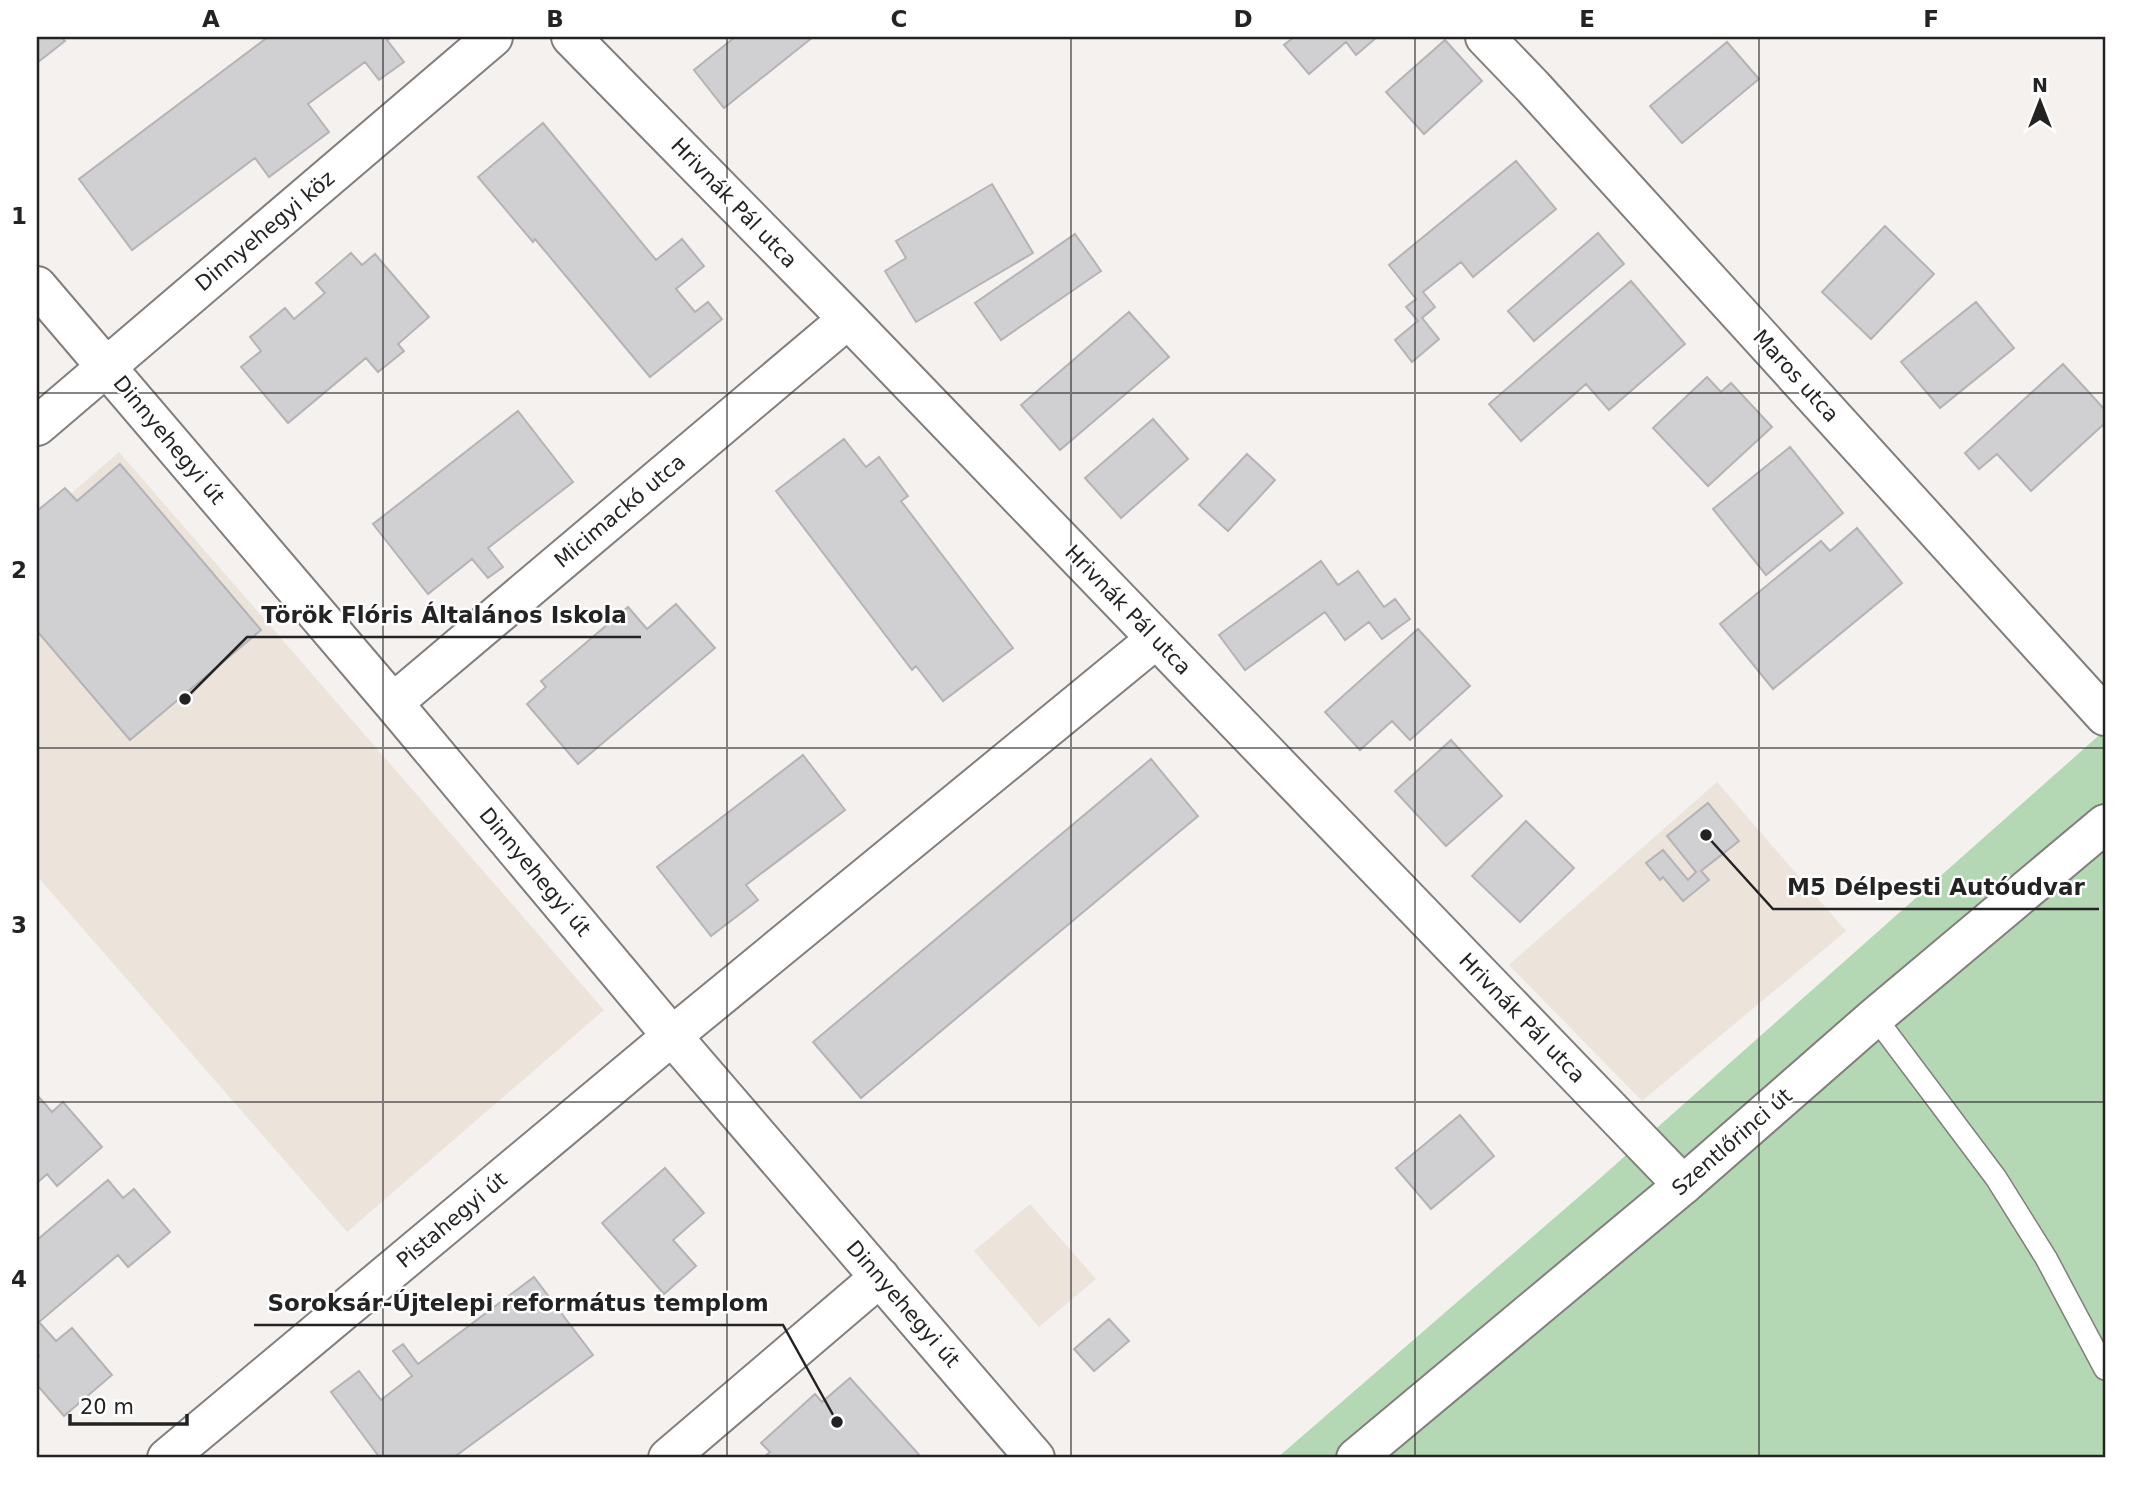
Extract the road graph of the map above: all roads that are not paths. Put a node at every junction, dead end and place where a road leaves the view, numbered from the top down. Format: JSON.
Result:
{"nodes":[{"id":1,"x":493,"y":37,"type":"edge"},
{"id":2,"x":571,"y":37,"type":"edge"},
{"id":3,"x":1485,"y":37,"type":"edge"},
{"id":4,"x":37,"y":286,"type":"edge"},
{"id":5,"x":848,"y":318,"type":"junction"},
{"id":6,"x":106,"y":366,"type":"junction"},
{"id":7,"x":37,"y":426,"type":"edge"},
{"id":8,"x":1156,"y":639,"type":"junction"},
{"id":9,"x":393,"y":703,"type":"junction"},
{"id":10,"x":2105,"y":716,"type":"edge"},
{"id":11,"x":2105,"y":824,"type":"edge"},
{"id":12,"x":1875,"y":1017,"type":"junction"},
{"id":13,"x":672,"y":1036,"type":"junction"},
{"id":14,"x":1683,"y":1185,"type":"junction"},
{"id":15,"x":880,"y":1277,"type":"junction"},
{"id":16,"x":2105,"y":1369,"type":"edge"},
{"id":17,"x":167,"y":1458,"type":"edge"},
{"id":18,"x":668,"y":1458,"type":"edge"},
{"id":19,"x":1035,"y":1458,"type":"edge"},
{"id":20,"x":1356,"y":1458,"type":"edge"}],
"edges":[{"from":1,"to":6,"type":"street","name":"Dinnyehegyi köz"},
{"from":2,"to":5,"type":"street","name":"Hrivnák Pál utca"},
{"from":3,"to":10,"type":"street","name":"Maros utca"},
{"from":4,"to":6,"type":"street","name":"Dinnyehegyi út"},
{"from":5,"to":8,"type":"street","name":"Hrivnák Pál utca"},
{"from":5,"to":9,"type":"street","name":"Micimackó utca"},
{"from":6,"to":7,"type":"street","name":"Dinnyehegyi köz"},
{"from":6,"to":9,"type":"street","name":"Dinnyehegyi út"},
{"from":8,"to":13,"type":"street","name":"Pistahegyi út"},
{"from":8,"to":14,"type":"street","name":"Hrivnák Pál utca"},
{"from":9,"to":13,"type":"street","name":"Dinnyehegyi út"},
{"from":11,"to":12,"type":"street","name":"Szentlőrinci út"},
{"from":12,"to":14,"type":"street","name":"Szentlőrinci út"},
{"from":12,"to":16,"type":"lane"},
{"from":13,"to":15,"type":"street","name":"Dinnyehegyi út"},
{"from":13,"to":17,"type":"street","name":"Pistahegyi út"},
{"from":14,"to":20,"type":"street","name":"Szentlőrinci út"},
{"from":15,"to":18,"type":"street"},
{"from":15,"to":19,"type":"street","name":"Dinnyehegyi út"}]}
